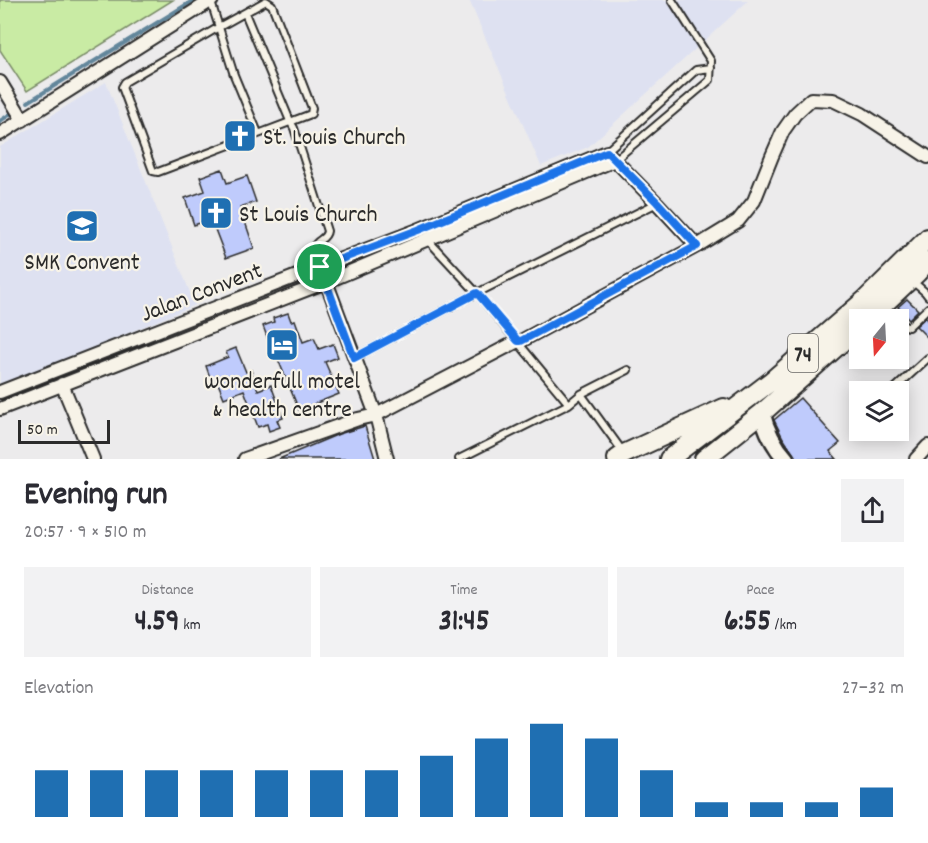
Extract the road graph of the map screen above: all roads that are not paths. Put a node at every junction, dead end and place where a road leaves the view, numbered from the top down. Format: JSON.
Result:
{"nodes":[{"id":1,"x":211,"y":0,"type":"edge"},
{"id":2,"x":672,"y":0,"type":"edge"},
{"id":3,"x":245,"y":13,"type":"junction"},
{"id":4,"x":219,"y":27,"type":"junction"},
{"id":5,"x":711,"y":68,"type":"junction"},
{"id":6,"x":1,"y":87,"type":"edge"},
{"id":7,"x":23,"y":120,"type":"junction"},
{"id":8,"x":290,"y":121,"type":"junction"},
{"id":9,"x":258,"y":133,"type":"junction"},
{"id":10,"x":0,"y":134,"type":"edge"},
{"id":11,"x":611,"y":156,"type":"junction"},
{"id":12,"x":928,"y":157,"type":"edge"},
{"id":13,"x":657,"y":202,"type":"junction"},
{"id":14,"x":422,"y":234,"type":"junction"},
{"id":15,"x":928,"y":238,"type":"edge"},
{"id":16,"x":697,"y":246,"type":"junction"},
{"id":17,"x":928,"y":261,"type":"edge"},
{"id":18,"x":320,"y":267,"type":"junction"},
{"id":19,"x":911,"y":279,"type":"junction"},
{"id":20,"x":326,"y":282,"type":"junction"},
{"id":21,"x":477,"y":293,"type":"junction"},
{"id":22,"x":928,"y":297,"type":"edge"},
{"id":23,"x":928,"y":308,"type":"edge"},
{"id":24,"x":886,"y":309,"type":"edge"},
{"id":25,"x":909,"y":326,"type":"edge"},
{"id":26,"x":849,"y":336,"type":"edge"},
{"id":27,"x":518,"y":341,"type":"junction"},
{"id":28,"x":354,"y":358,"type":"junction"},
{"id":29,"x":928,"y":358,"type":"edge"},
{"id":30,"x":628,"y":370,"type":"dead end"},
{"id":31,"x":903,"y":381,"type":"edge"},
{"id":32,"x":770,"y":382,"type":"junction"},
{"id":33,"x":62,"y":384,"type":"junction"},
{"id":34,"x":0,"y":392,"type":"edge"},
{"id":35,"x":581,"y":394,"type":"junction"},
{"id":36,"x":569,"y":404,"type":"junction"},
{"id":37,"x":731,"y":404,"type":"junction"},
{"id":38,"x":0,"y":409,"type":"edge"},
{"id":39,"x":762,"y":412,"type":"junction"},
{"id":40,"x":695,"y":413,"type":"dead end"},
{"id":41,"x":376,"y":415,"type":"junction"},
{"id":42,"x":928,"y":446,"type":"edge"},
{"id":43,"x":624,"y":452,"type":"edge"},
{"id":44,"x":782,"y":454,"type":"edge"},
{"id":45,"x":93,"y":459,"type":"edge"},
{"id":46,"x":245,"y":459,"type":"edge"},
{"id":47,"x":387,"y":459,"type":"edge"},
{"id":48,"x":459,"y":459,"type":"edge"},
{"id":49,"x":669,"y":459,"type":"edge"},
{"id":50,"x":704,"y":459,"type":"edge"},
{"id":51,"x":916,"y":459,"type":"edge"}],
"edges":[{"from":1,"to":4,"type":"lane"},
{"from":1,"to":7,"type":"street"},
{"from":2,"to":5,"type":"lane"},
{"from":3,"to":4,"type":"lane"},
{"from":3,"to":8,"type":"lane"},
{"from":3,"to":8,"type":"lane"},
{"from":4,"to":9,"type":"lane"},
{"from":4,"to":9,"type":"lane"},
{"from":5,"to":11,"type":"lane"},
{"from":5,"to":11,"type":"lane"},
{"from":6,"to":7,"type":"street"},
{"from":7,"to":10,"type":"street"},
{"from":8,"to":9,"type":"lane"},
{"from":8,"to":18,"type":"lane"},
{"from":11,"to":13,"type":"street"},
{"from":11,"to":14,"type":"street","name":"Jalan Convent"},
{"from":12,"to":16,"type":"street"},
{"from":13,"to":16,"type":"street"},
{"from":13,"to":21,"type":"lane"},
{"from":14,"to":18,"type":"street","name":"Jalan Convent"},
{"from":14,"to":20,"type":"street","name":"Jalan Convent"},
{"from":14,"to":21,"type":"lane"},
{"from":15,"to":32,"type":"main road","number":"74"},
{"from":16,"to":27,"type":"street"},
{"from":17,"to":19,"type":"main road"},
{"from":18,"to":20,"type":"street"},
{"from":18,"to":34,"type":"street","name":"Jalan Convent"},
{"from":19,"to":22,"type":"lane"},
{"from":19,"to":24,"type":"main road"},
{"from":20,"to":28,"type":"street"},
{"from":20,"to":33,"type":"street","name":"Jalan Convent"},
{"from":21,"to":27,"type":"lane"},
{"from":21,"to":28,"type":"lane"},
{"from":23,"to":25,"type":"lane"},
{"from":26,"to":39,"type":"main road","number":"74"},
{"from":27,"to":36,"type":"lane"},
{"from":27,"to":41,"type":"street"},
{"from":28,"to":41,"type":"street"},
{"from":29,"to":31,"type":"lane"},
{"from":30,"to":35,"type":"lane"},
{"from":32,"to":37,"type":"main road"},
{"from":32,"to":49,"type":"main road","number":"74"},
{"from":33,"to":38,"type":"street","name":"Jalan Convent"},
{"from":33,"to":45,"type":"street"},
{"from":35,"to":36,"type":"lane"},
{"from":35,"to":43,"type":"lane"},
{"from":36,"to":48,"type":"lane"},
{"from":37,"to":40,"type":"lane"},
{"from":37,"to":43,"type":"main road"},
{"from":39,"to":44,"type":"street"},
{"from":39,"to":50,"type":"main road","number":"74"},
{"from":41,"to":46,"type":"street"},
{"from":41,"to":47,"type":"street"},
{"from":42,"to":51,"type":"street"}]}
